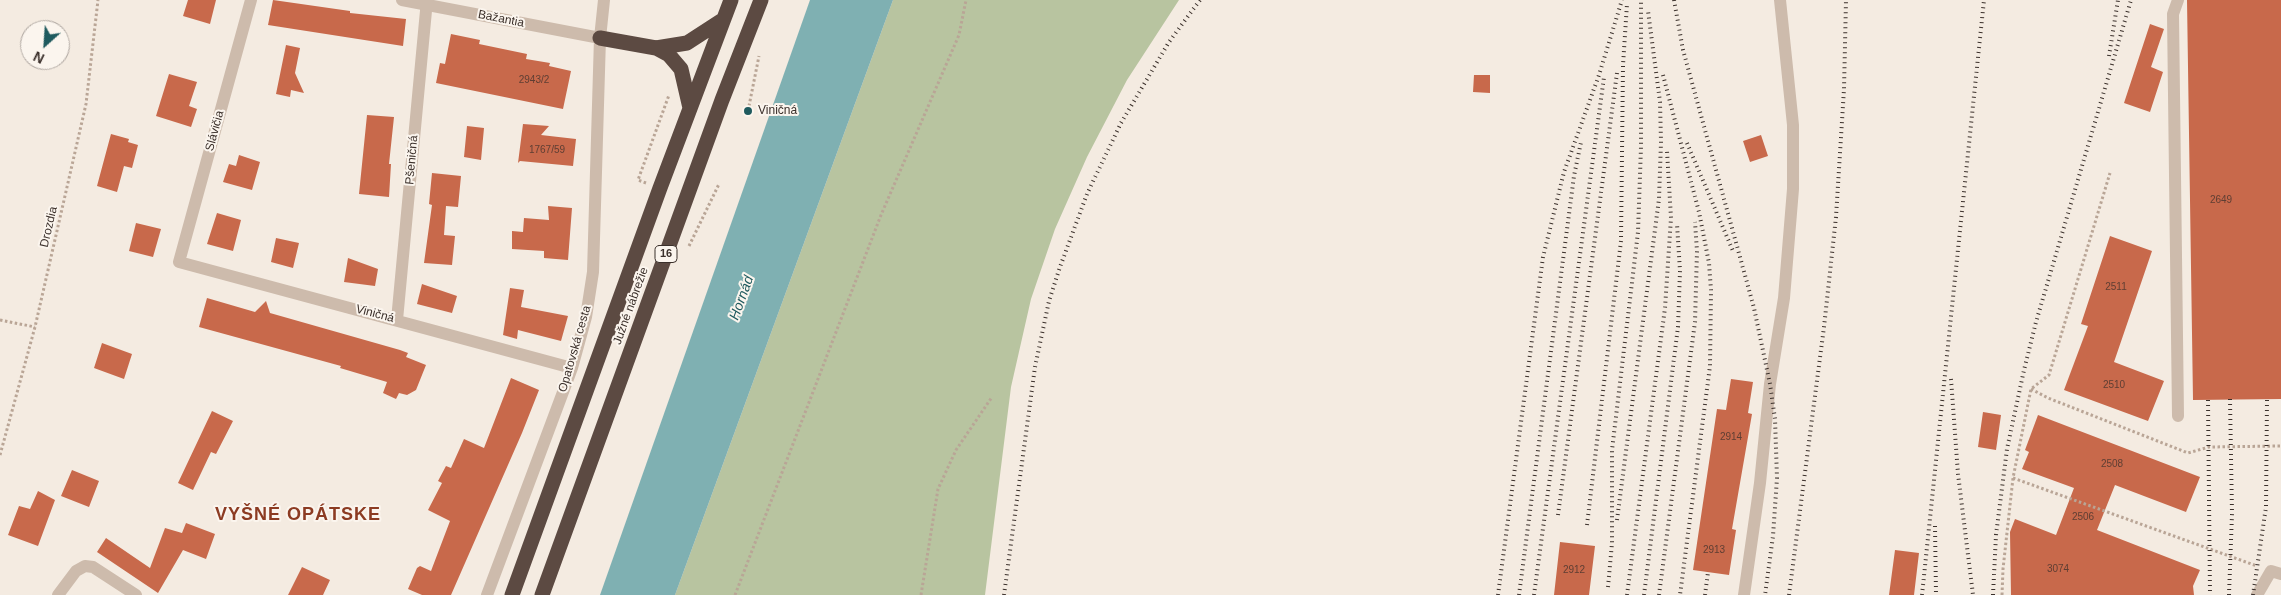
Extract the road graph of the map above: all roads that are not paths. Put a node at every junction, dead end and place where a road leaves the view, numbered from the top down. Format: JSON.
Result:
{"nodes":[{"id":1,"x":250,"y":0,"type":"edge"},
{"id":2,"x":402,"y":0,"type":"edge"},
{"id":3,"x":604,"y":0,"type":"edge"},
{"id":4,"x":731,"y":0,"type":"edge"},
{"id":5,"x":761,"y":0,"type":"edge"},
{"id":6,"x":1780,"y":0,"type":"edge"},
{"id":7,"x":2178,"y":0,"type":"edge"},
{"id":8,"x":427,"y":2,"type":"edge"},
{"id":9,"x":724,"y":19,"type":"junction"},
{"id":10,"x":600,"y":38,"type":"junction"},
{"id":11,"x":656,"y":48,"type":"junction"},
{"id":12,"x":690,"y":109,"type":"junction"},
{"id":13,"x":179,"y":262,"type":"joint"},
{"id":14,"x":397,"y":320,"type":"junction"},
{"id":15,"x":572,"y":368,"type":"junction"},
{"id":16,"x":2178,"y":416,"type":"dead end"},
{"id":17,"x":2276,"y":572,"type":"edge"},
{"id":18,"x":58,"y":595,"type":"edge"},
{"id":19,"x":136,"y":595,"type":"edge"},
{"id":20,"x":487,"y":595,"type":"edge"},
{"id":21,"x":512,"y":595,"type":"edge"},
{"id":22,"x":542,"y":595,"type":"edge"},
{"id":23,"x":1744,"y":595,"type":"edge"},
{"id":24,"x":2257,"y":595,"type":"edge"}],
"edges":[{"from":1,"to":13,"type":"street","name":"Slávičia"},
{"from":2,"to":8,"type":"street","name":"Bažantia"},
{"from":3,"to":10,"type":"street","name":"Opatovská cesta"},
{"from":4,"to":9,"type":"highway","name":"Južné nábrežie","number":"16"},
{"from":5,"to":22,"type":"highway","name":"Južné nábrežie","number":"16"},
{"from":6,"to":23,"type":"street"},
{"from":7,"to":16,"type":"street"},
{"from":8,"to":10,"type":"street","name":"Bažantia"},
{"from":8,"to":14,"type":"street","name":"Pšeničná"},
{"from":9,"to":11,"type":"highway"},
{"from":9,"to":12,"type":"highway","name":"Južné nábrežie","number":"16"},
{"from":10,"to":11,"type":"highway"},
{"from":10,"to":15,"type":"street","name":"Opatovská cesta"},
{"from":11,"to":12,"type":"highway"},
{"from":12,"to":21,"type":"highway","name":"Južné nábrežie","number":"16"},
{"from":13,"to":14,"type":"street","name":"Viničná"},
{"from":14,"to":15,"type":"street","name":"Viničná"},
{"from":15,"to":20,"type":"street","name":"Opatovská cesta"},
{"from":17,"to":24,"type":"street"},
{"from":18,"to":19,"type":"street"}]}
